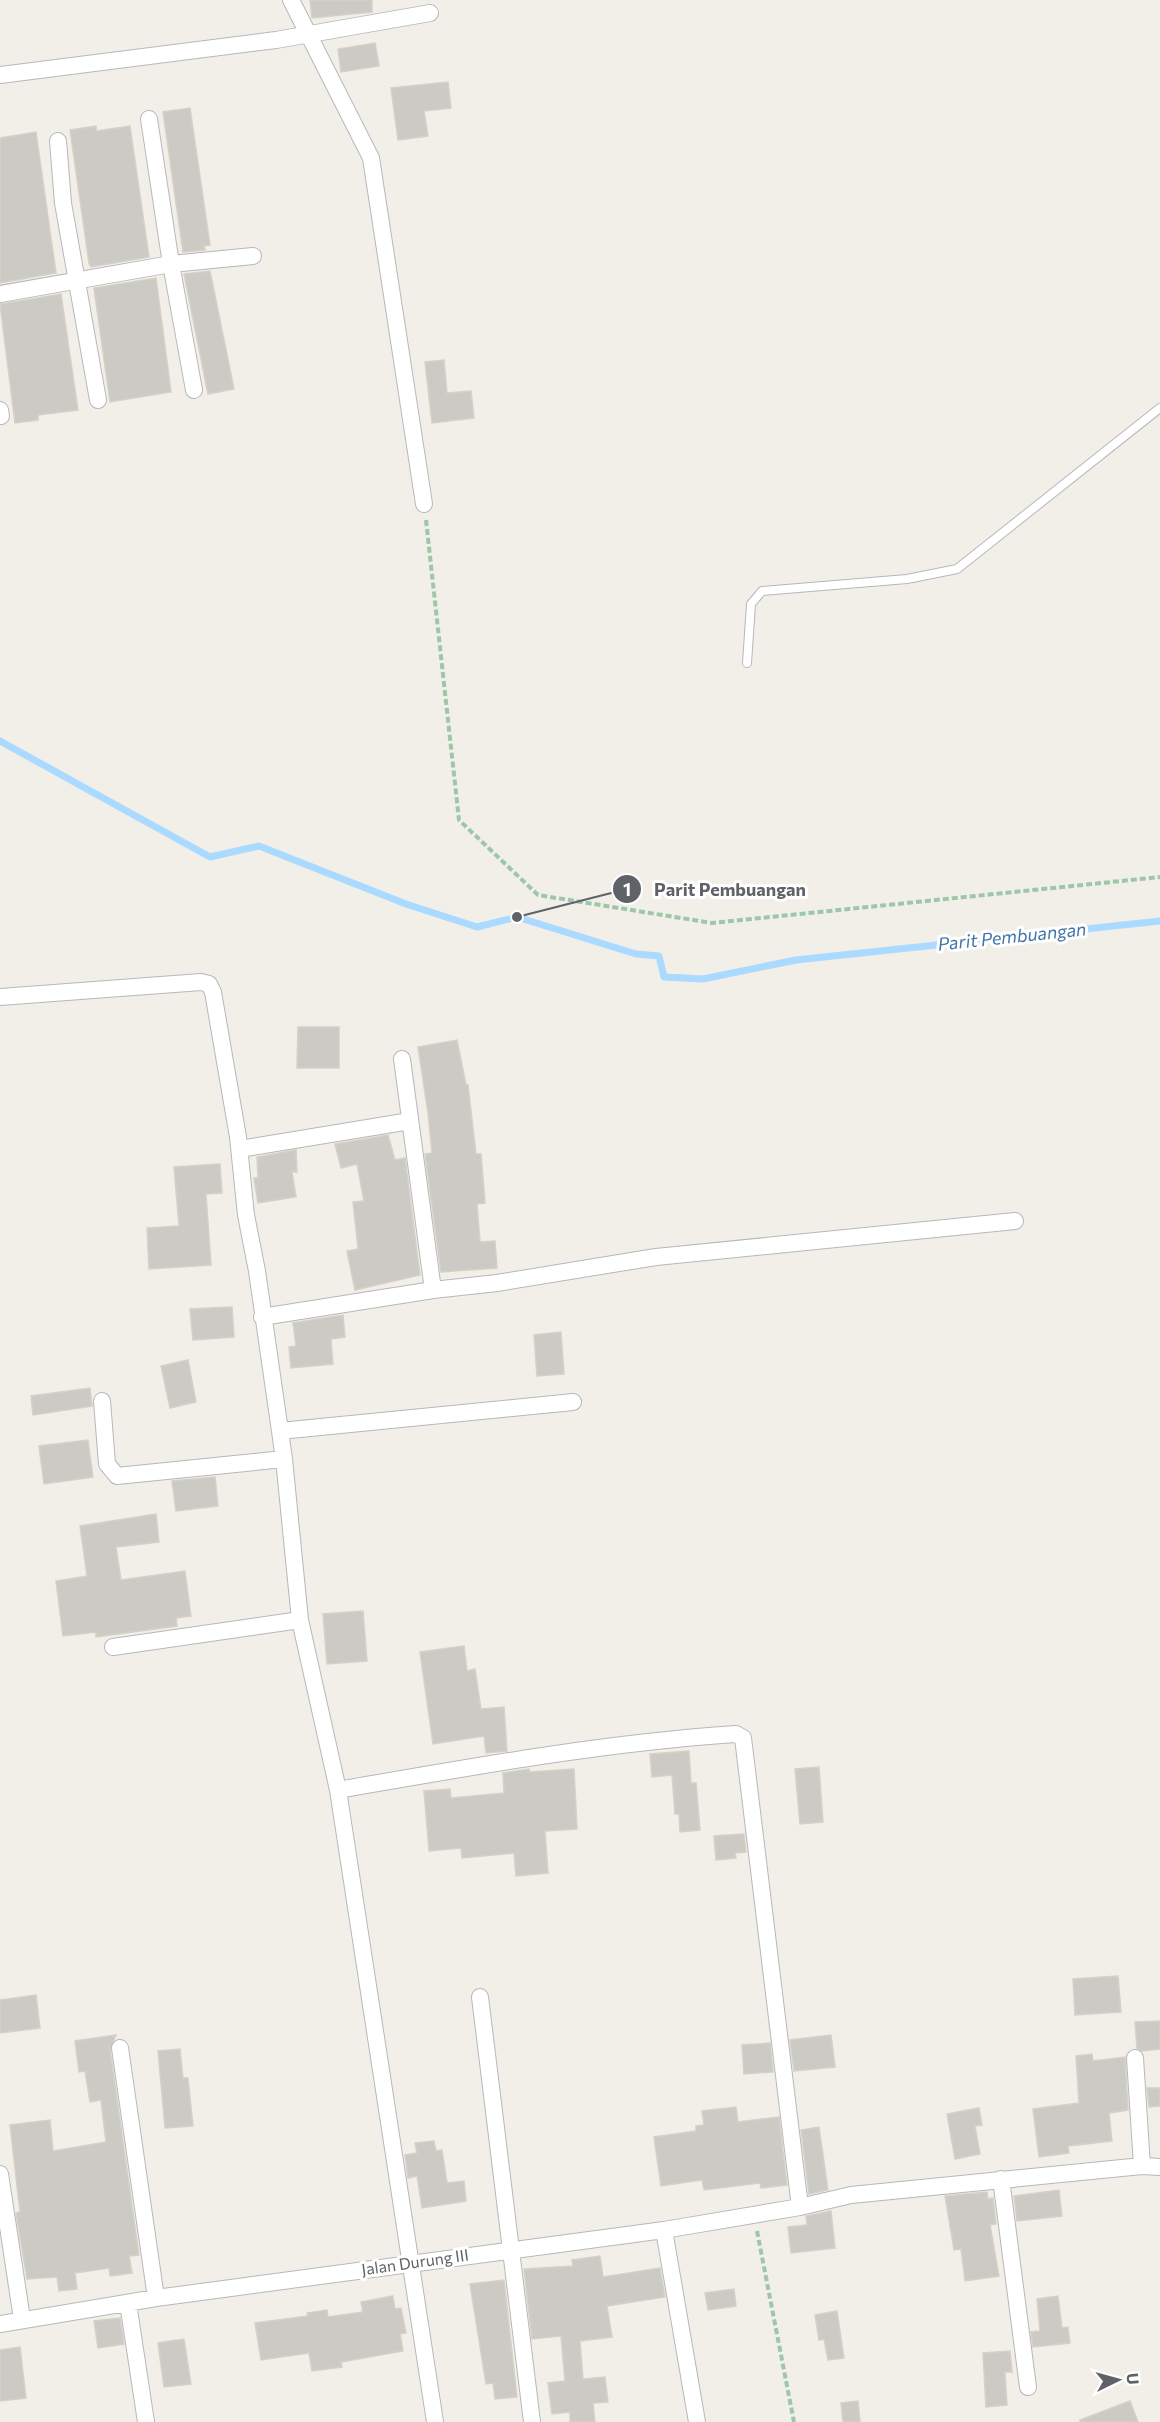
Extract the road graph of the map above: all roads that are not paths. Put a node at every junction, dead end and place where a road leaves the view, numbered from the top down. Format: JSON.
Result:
{"nodes":[{"id":1,"x":291,"y":0,"type":"edge"},
{"id":2,"x":430,"y":13,"type":"dead end"},
{"id":3,"x":309,"y":34,"type":"junction"},
{"id":4,"x":0,"y":75,"type":"edge"},
{"id":5,"x":149,"y":119,"type":"dead end"},
{"id":6,"x":58,"y":141,"type":"dead end"},
{"id":7,"x":253,"y":256,"type":"dead end"},
{"id":8,"x":171,"y":264,"type":"junction"},
{"id":9,"x":76,"y":281,"type":"junction"},
{"id":10,"x":0,"y":294,"type":"edge"},
{"id":11,"x":194,"y":390,"type":"dead end"},
{"id":12,"x":98,"y":400,"type":"dead end"},
{"id":13,"x":1160,"y":408,"type":"edge"},
{"id":14,"x":0,"y":410,"type":"edge"},
{"id":15,"x":1,"y":416,"type":"edge"},
{"id":16,"x":424,"y":504,"type":"road end"},
{"id":17,"x":747,"y":663,"type":"dead end"},
{"id":18,"x":0,"y":997,"type":"edge"},
{"id":19,"x":402,"y":1059,"type":"dead end"},
{"id":20,"x":410,"y":1121,"type":"junction"},
{"id":21,"x":240,"y":1149,"type":"junction"},
{"id":22,"x":1015,"y":1221,"type":"dead end"},
{"id":23,"x":433,"y":1290,"type":"junction"},
{"id":24,"x":262,"y":1317,"type":"junction"},
{"id":25,"x":102,"y":1401,"type":"dead end"},
{"id":26,"x":573,"y":1402,"type":"dead end"},
{"id":27,"x":280,"y":1431,"type":"junction"},
{"id":28,"x":284,"y":1460,"type":"junction"},
{"id":29,"x":300,"y":1620,"type":"junction"},
{"id":30,"x":113,"y":1647,"type":"dead end"},
{"id":31,"x":338,"y":1790,"type":"junction"},
{"id":32,"x":480,"y":1997,"type":"dead end"},
{"id":33,"x":120,"y":2048,"type":"dead end"},
{"id":34,"x":1135,"y":2058,"type":"dead end"},
{"id":35,"x":1142,"y":2166,"type":"junction"},
{"id":36,"x":1160,"y":2167,"type":"edge"},
{"id":37,"x":0,"y":2174,"type":"edge"},
{"id":38,"x":1002,"y":2180,"type":"junction"},
{"id":39,"x":800,"y":2207,"type":"junction"},
{"id":40,"x":664,"y":2230,"type":"junction"},
{"id":41,"x":512,"y":2248,"type":"junction"},
{"id":42,"x":411,"y":2263,"type":"junction"},
{"id":43,"x":156,"y":2298,"type":"junction"},
{"id":44,"x":128,"y":2303,"type":"junction"},
{"id":45,"x":22,"y":2319,"type":"junction"},
{"id":46,"x":0,"y":2324,"type":"edge"},
{"id":47,"x":1029,"y":2387,"type":"dead end"},
{"id":48,"x":146,"y":2422,"type":"edge"},
{"id":49,"x":435,"y":2422,"type":"edge"},
{"id":50,"x":531,"y":2422,"type":"edge"},
{"id":51,"x":697,"y":2422,"type":"edge"}],
"edges":[{"from":1,"to":3,"type":"street"},
{"from":2,"to":3,"type":"street"},
{"from":3,"to":4,"type":"street"},
{"from":3,"to":16,"type":"street"},
{"from":5,"to":8,"type":"street"},
{"from":6,"to":9,"type":"street"},
{"from":7,"to":8,"type":"street"},
{"from":8,"to":9,"type":"street"},
{"from":8,"to":11,"type":"street"},
{"from":9,"to":10,"type":"street"},
{"from":9,"to":12,"type":"street"},
{"from":13,"to":17,"type":"lane"},
{"from":14,"to":15,"type":"street"},
{"from":18,"to":21,"type":"street"},
{"from":19,"to":20,"type":"street"},
{"from":20,"to":21,"type":"street"},
{"from":20,"to":23,"type":"street"},
{"from":21,"to":24,"type":"street"},
{"from":22,"to":23,"type":"street"},
{"from":23,"to":24,"type":"street"},
{"from":24,"to":27,"type":"street"},
{"from":25,"to":28,"type":"street"},
{"from":26,"to":27,"type":"street"},
{"from":27,"to":28,"type":"street"},
{"from":28,"to":29,"type":"street"},
{"from":29,"to":30,"type":"street"},
{"from":29,"to":31,"type":"street"},
{"from":31,"to":39,"type":"street"},
{"from":31,"to":42,"type":"street"},
{"from":32,"to":41,"type":"street"},
{"from":33,"to":43,"type":"street"},
{"from":34,"to":35,"type":"street"},
{"from":35,"to":36,"type":"street","name":"Jalan Durung III"},
{"from":35,"to":38,"type":"street","name":"Jalan Durung III"},
{"from":37,"to":45,"type":"street"},
{"from":38,"to":39,"type":"street","name":"Jalan Durung III"},
{"from":38,"to":47,"type":"street"},
{"from":39,"to":40,"type":"street","name":"Jalan Durung III"},
{"from":40,"to":41,"type":"street","name":"Jalan Durung III"},
{"from":40,"to":51,"type":"street"},
{"from":41,"to":42,"type":"street","name":"Jalan Durung III"},
{"from":41,"to":50,"type":"street"},
{"from":42,"to":43,"type":"street","name":"Jalan Durung III"},
{"from":42,"to":49,"type":"street"},
{"from":43,"to":44,"type":"street","name":"Jalan Durung III"},
{"from":44,"to":45,"type":"street","name":"Jalan Durung III"},
{"from":44,"to":48,"type":"street"},
{"from":45,"to":46,"type":"street","name":"Jalan Durung III"}]}
